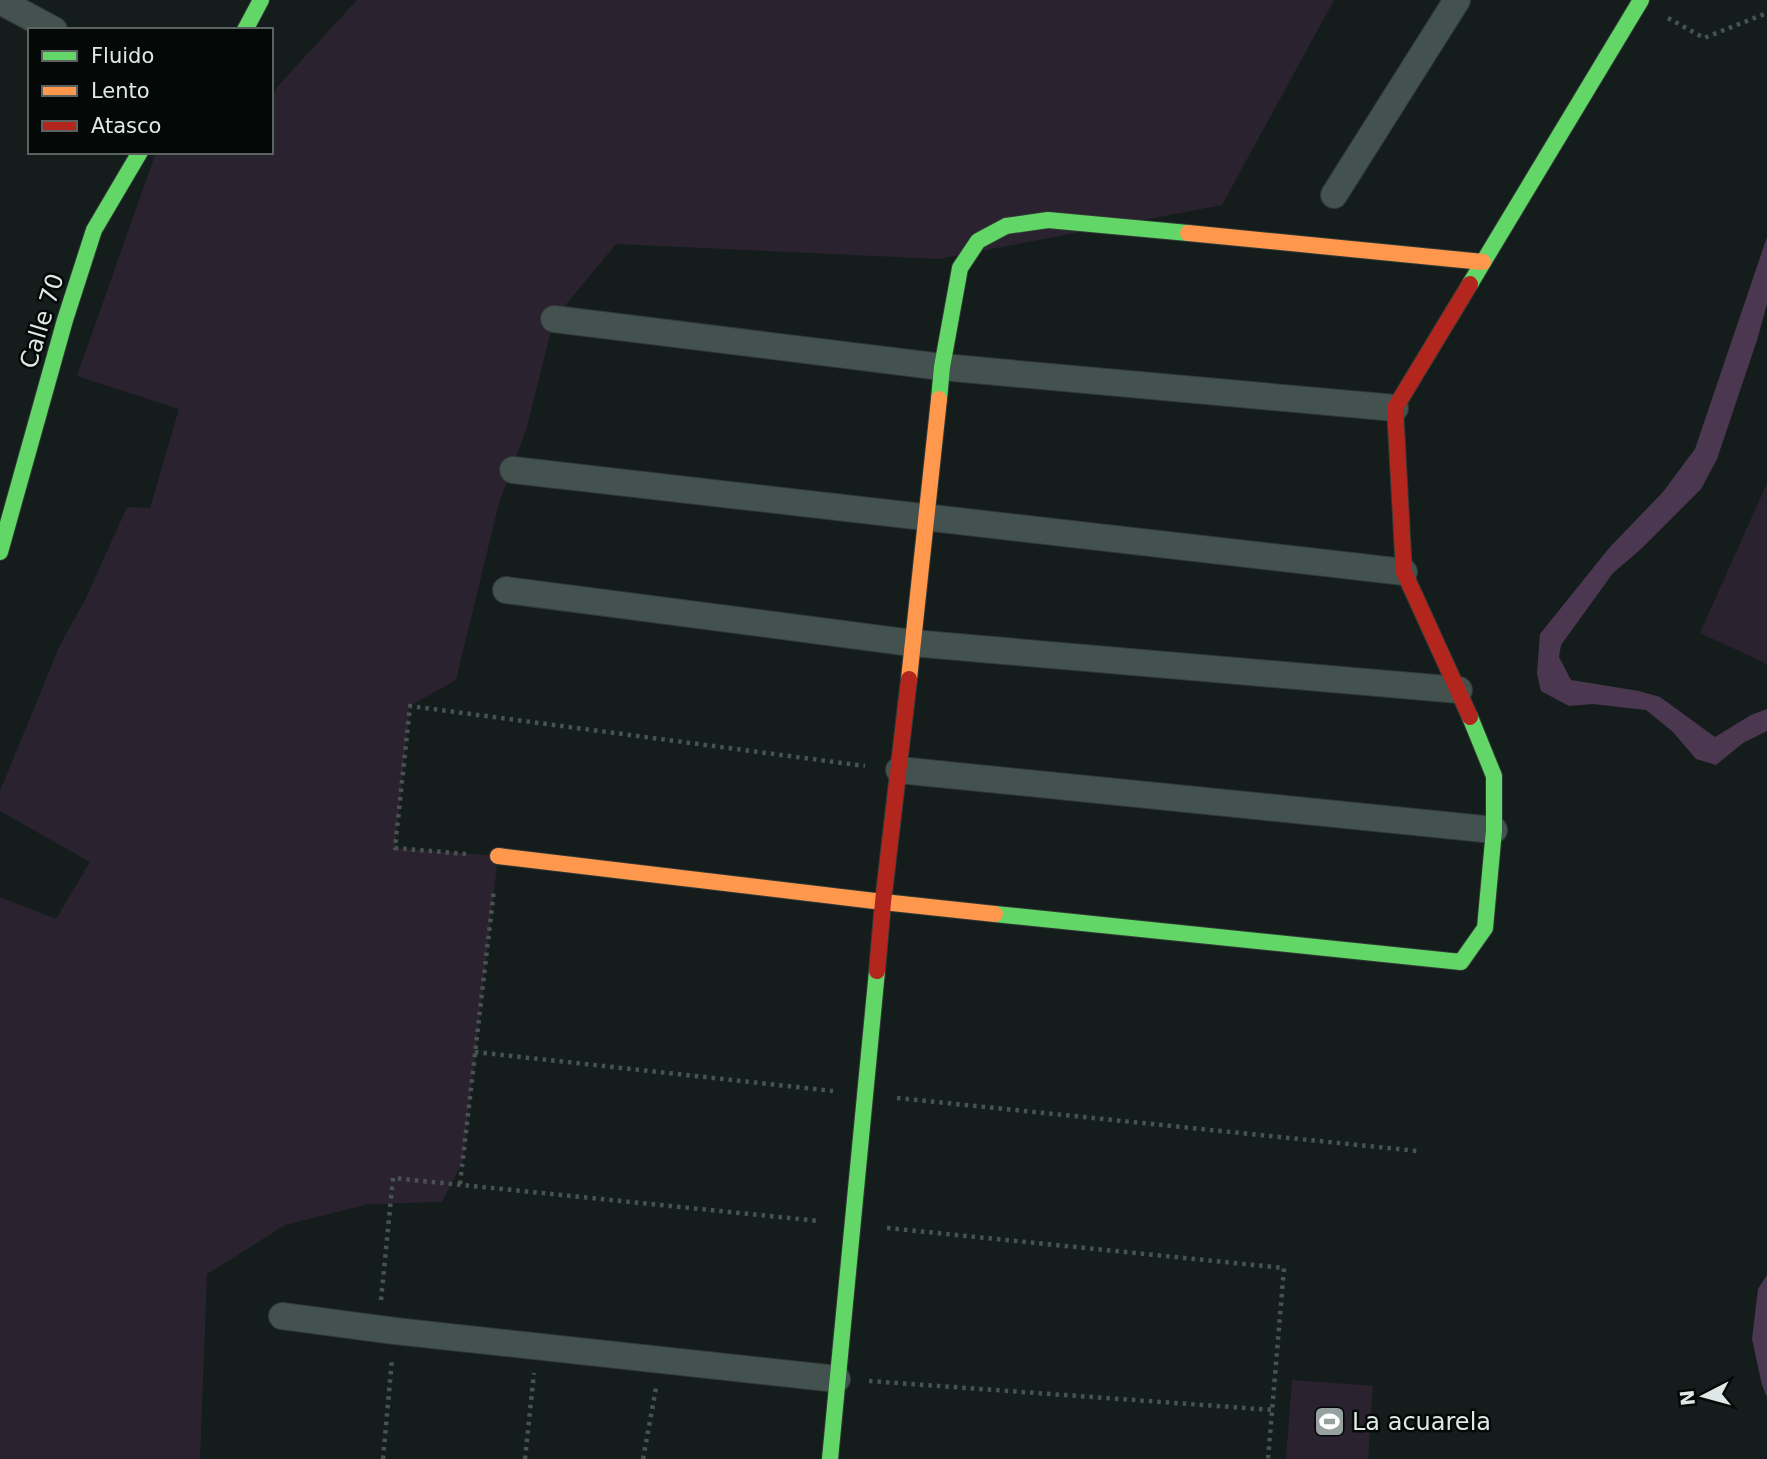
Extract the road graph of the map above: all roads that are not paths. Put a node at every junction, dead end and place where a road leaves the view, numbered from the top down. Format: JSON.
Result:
{"nodes":[{"id":1,"x":261,"y":0,"type":"edge"},
{"id":2,"x":1457,"y":0,"type":"edge"},
{"id":3,"x":1639,"y":0,"type":"edge"},
{"id":4,"x":0,"y":1,"type":"edge"},
{"id":5,"x":50,"y":28,"type":"edge"},
{"id":6,"x":246,"y":28,"type":"edge"},
{"id":7,"x":139,"y":154,"type":"edge"},
{"id":8,"x":1334,"y":195,"type":"dead end"},
{"id":9,"x":1483,"y":262,"type":"junction"},
{"id":10,"x":554,"y":319,"type":"dead end"},
{"id":11,"x":942,"y":367,"type":"junction"},
{"id":12,"x":1395,"y":408,"type":"junction"},
{"id":13,"x":513,"y":470,"type":"dead end"},
{"id":14,"x":925,"y":517,"type":"junction"},
{"id":15,"x":0,"y":552,"type":"edge"},
{"id":16,"x":1404,"y":572,"type":"junction"},
{"id":17,"x":506,"y":590,"type":"dead end"},
{"id":18,"x":912,"y":643,"type":"junction"},
{"id":19,"x":1459,"y":690,"type":"junction"},
{"id":20,"x":899,"y":770,"type":"junction"},
{"id":21,"x":1494,"y":830,"type":"junction"},
{"id":22,"x":498,"y":856,"type":"road end"},
{"id":23,"x":883,"y":902,"type":"junction"},
{"id":24,"x":282,"y":1316,"type":"dead end"},
{"id":25,"x":836,"y":1379,"type":"junction"},
{"id":26,"x":830,"y":1459,"type":"edge"}],
"edges":[{"from":1,"to":6,"type":"street"},
{"from":2,"to":8,"type":"street"},
{"from":3,"to":9,"type":"street"},
{"from":4,"to":5,"type":"street"},
{"from":7,"to":15,"type":"street","name":"Calle 70"},
{"from":9,"to":11,"type":"street"},
{"from":9,"to":12,"type":"street"},
{"from":10,"to":11,"type":"street"},
{"from":11,"to":12,"type":"street"},
{"from":11,"to":14,"type":"street"},
{"from":12,"to":16,"type":"street"},
{"from":13,"to":14,"type":"street"},
{"from":14,"to":16,"type":"street"},
{"from":14,"to":18,"type":"street"},
{"from":16,"to":19,"type":"street"},
{"from":17,"to":18,"type":"street"},
{"from":18,"to":19,"type":"street"},
{"from":18,"to":20,"type":"street"},
{"from":19,"to":21,"type":"street"},
{"from":20,"to":21,"type":"street"},
{"from":20,"to":23,"type":"street"},
{"from":21,"to":23,"type":"street"},
{"from":22,"to":23,"type":"street"},
{"from":23,"to":25,"type":"street"},
{"from":24,"to":25,"type":"street"},
{"from":25,"to":26,"type":"street"}]}
